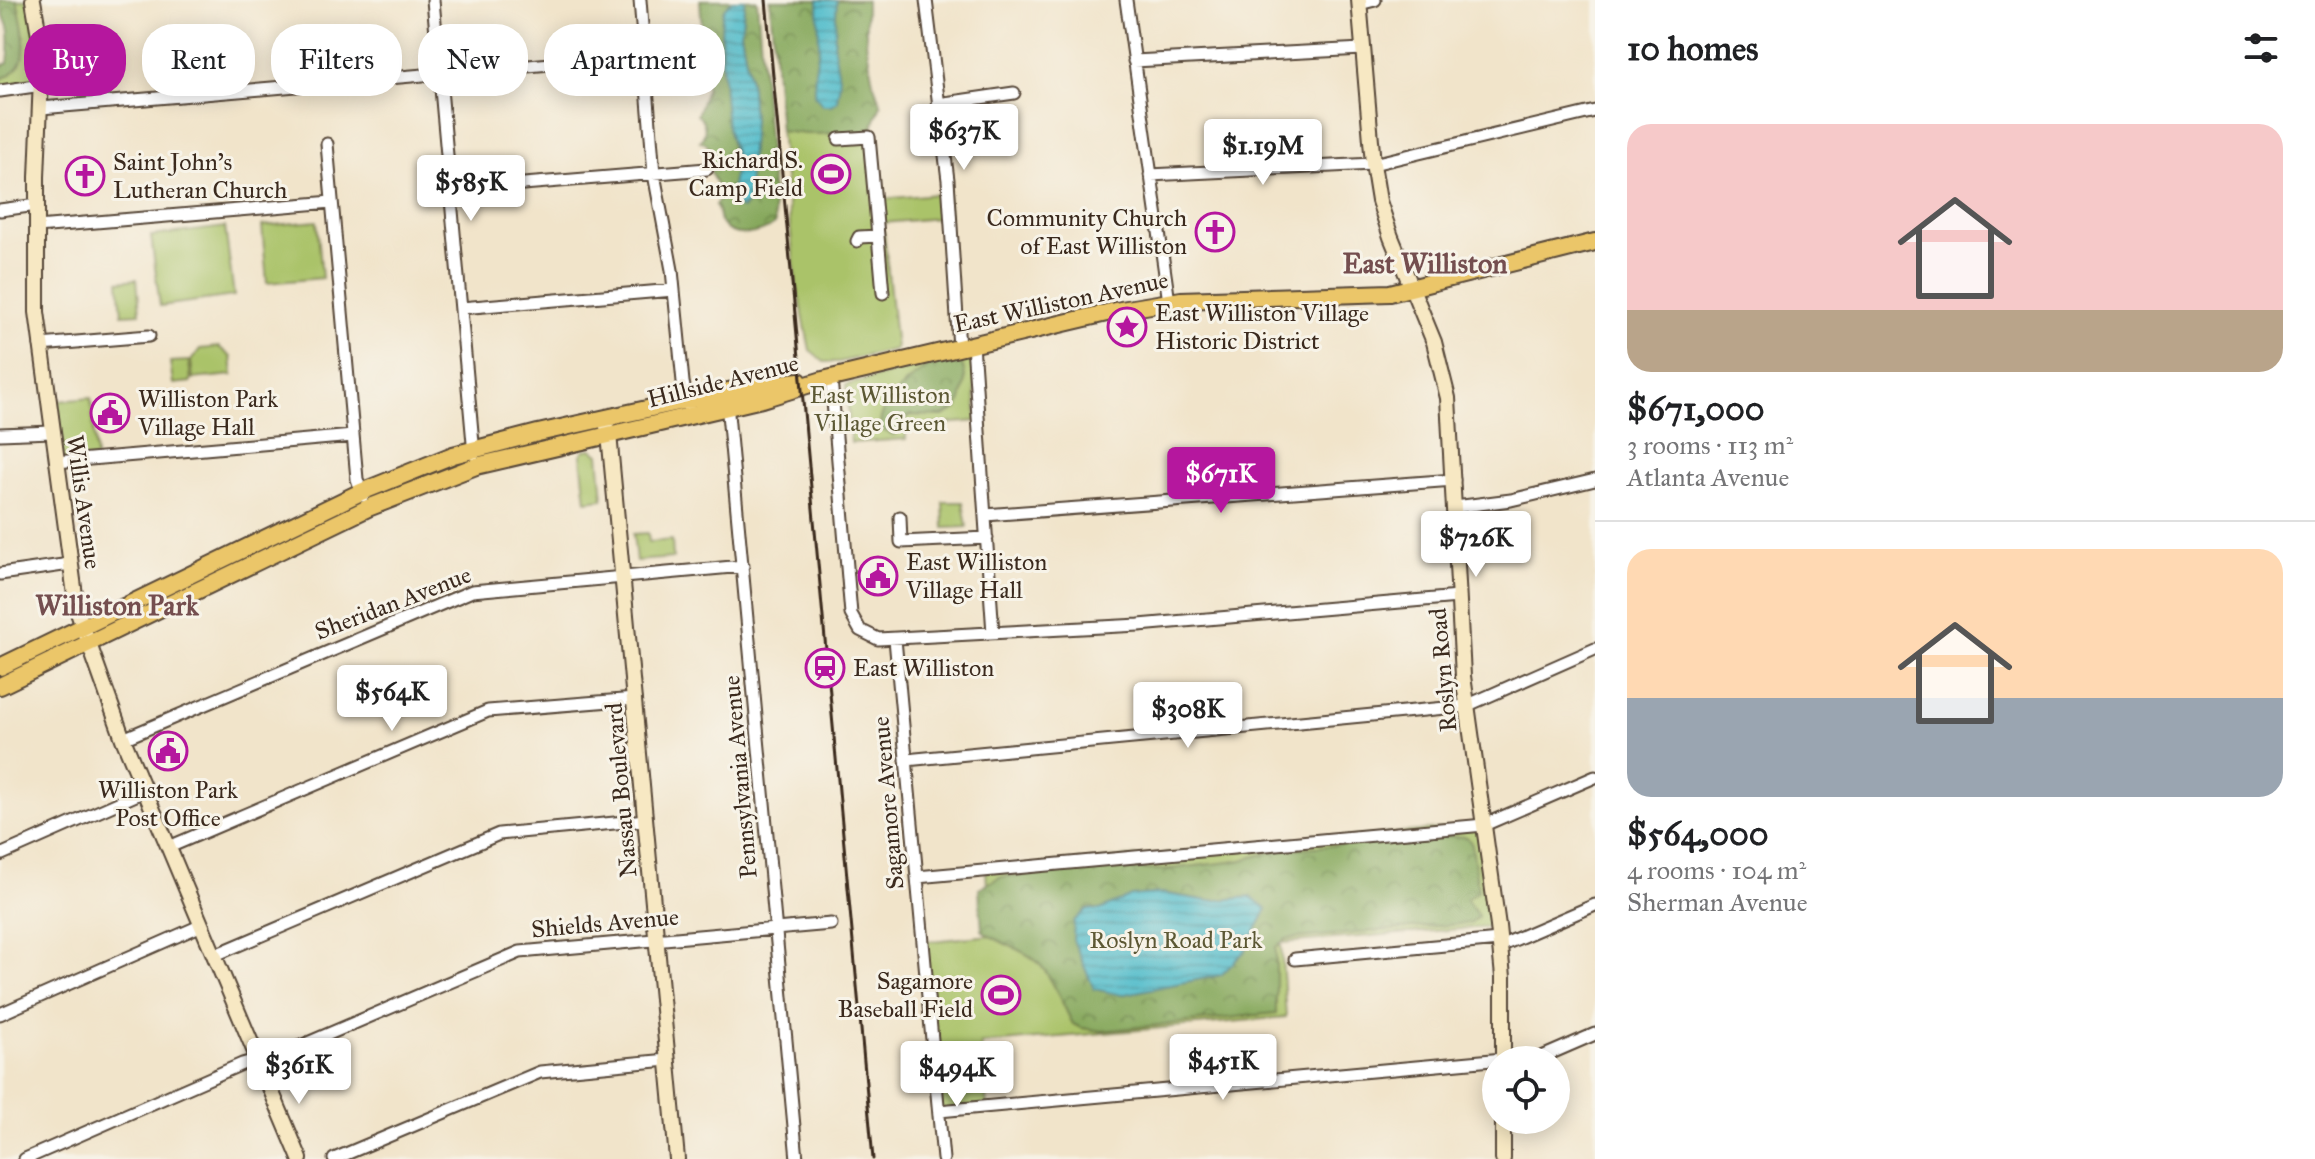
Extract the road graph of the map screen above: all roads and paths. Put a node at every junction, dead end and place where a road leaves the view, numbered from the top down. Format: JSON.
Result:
{"nodes":[{"id":1,"x":33,"y":0,"type":"edge"},
{"id":2,"x":433,"y":0,"type":"edge"},
{"id":3,"x":640,"y":0,"type":"edge"},
{"id":4,"x":926,"y":0,"type":"edge"},
{"id":5,"x":1126,"y":0,"type":"edge"},
{"id":6,"x":1375,"y":0,"type":"edge"},
{"id":7,"x":1359,"y":2,"type":"edge"},
{"id":8,"x":38,"y":24,"type":"edge"},
{"id":9,"x":435,"y":24,"type":"edge"},
{"id":10,"x":642,"y":24,"type":"edge"},
{"id":11,"x":1363,"y":49,"type":"junction"},
{"id":12,"x":1134,"y":61,"type":"junction"},
{"id":13,"x":418,"y":76,"type":"edge"},
{"id":14,"x":24,"y":88,"type":"edge"},
{"id":15,"x":0,"y":91,"type":"edge"},
{"id":16,"x":1014,"y":93,"type":"dead end"},
{"id":17,"x":42,"y":96,"type":"edge"},
{"id":18,"x":442,"y":96,"type":"edge"},
{"id":19,"x":647,"y":96,"type":"edge"},
{"id":20,"x":938,"y":104,"type":"junction"},
{"id":21,"x":41,"y":108,"type":"junction"},
{"id":22,"x":1595,"y":111,"type":"edge"},
{"id":23,"x":839,"y":139,"type":"dead end"},
{"id":24,"x":327,"y":144,"type":"dead end"},
{"id":25,"x":1373,"y":164,"type":"junction"},
{"id":26,"x":707,"y":169,"type":"dead end"},
{"id":27,"x":654,"y":174,"type":"junction"},
{"id":28,"x":1150,"y":175,"type":"junction"},
{"id":29,"x":450,"y":190,"type":"junction"},
{"id":30,"x":332,"y":202,"type":"junction"},
{"id":31,"x":37,"y":205,"type":"junction"},
{"id":32,"x":0,"y":210,"type":"edge"},
{"id":33,"x":37,"y":227,"type":"junction"},
{"id":34,"x":878,"y":236,"type":"junction"},
{"id":35,"x":857,"y":241,"type":"dead end"},
{"id":36,"x":1595,"y":242,"type":"edge"},
{"id":37,"x":1412,"y":288,"type":"junction"},
{"id":38,"x":674,"y":290,"type":"junction"},
{"id":39,"x":883,"y":293,"type":"dead end"},
{"id":40,"x":1169,"y":302,"type":"junction"},
{"id":41,"x":461,"y":308,"type":"junction"},
{"id":42,"x":149,"y":336,"type":"dead end"},
{"id":43,"x":40,"y":345,"type":"junction"},
{"id":44,"x":966,"y":346,"type":"junction"},
{"id":45,"x":827,"y":379,"type":"junction"},
{"id":46,"x":727,"y":399,"type":"junction"},
{"id":47,"x":688,"y":408,"type":"junction"},
{"id":48,"x":607,"y":426,"type":"junction"},
{"id":49,"x":52,"y":432,"type":"junction"},
{"id":50,"x":0,"y":434,"type":"edge"},
{"id":51,"x":353,"y":436,"type":"junction"},
{"id":52,"x":475,"y":458,"type":"junction"},
{"id":53,"x":56,"y":462,"type":"junction"},
{"id":54,"x":1454,"y":480,"type":"junction"},
{"id":55,"x":1595,"y":480,"type":"edge"},
{"id":56,"x":361,"y":492,"type":"junction"},
{"id":57,"x":1455,"y":507,"type":"junction"},
{"id":58,"x":368,"y":508,"type":"junction"},
{"id":59,"x":985,"y":515,"type":"junction"},
{"id":60,"x":900,"y":517,"type":"dead end"},
{"id":61,"x":987,"y":538,"type":"junction"},
{"id":62,"x":70,"y":564,"type":"junction"},
{"id":63,"x":743,"y":566,"type":"junction"},
{"id":64,"x":0,"y":574,"type":"edge"},
{"id":65,"x":624,"y":577,"type":"junction"},
{"id":66,"x":1458,"y":597,"type":"junction"},
{"id":67,"x":993,"y":633,"type":"junction"},
{"id":68,"x":84,"y":636,"type":"junction"},
{"id":69,"x":895,"y":639,"type":"junction"},
{"id":70,"x":1595,"y":649,"type":"edge"},
{"id":71,"x":0,"y":667,"type":"edge"},
{"id":72,"x":0,"y":686,"type":"edge"},
{"id":73,"x":635,"y":699,"type":"junction"},
{"id":74,"x":1466,"y":706,"type":"junction"},
{"id":75,"x":123,"y":739,"type":"junction"},
{"id":76,"x":906,"y":760,"type":"junction"},
{"id":77,"x":1595,"y":777,"type":"edge"},
{"id":78,"x":145,"y":791,"type":"junction"},
{"id":79,"x":646,"y":820,"type":"junction"},
{"id":80,"x":1484,"y":825,"type":"junction"},
{"id":81,"x":169,"y":847,"type":"junction"},
{"id":82,"x":0,"y":855,"type":"edge"},
{"id":83,"x":917,"y":877,"type":"junction"},
{"id":84,"x":1595,"y":905,"type":"edge"},
{"id":85,"x":831,"y":924,"type":"dead end"},
{"id":86,"x":202,"y":925,"type":"junction"},
{"id":87,"x":776,"y":929,"type":"junction"},
{"id":88,"x":657,"y":940,"type":"junction"},
{"id":89,"x":1500,"y":943,"type":"junction"},
{"id":90,"x":215,"y":955,"type":"junction"},
{"id":91,"x":1295,"y":959,"type":"dead end"},
{"id":92,"x":0,"y":1014,"type":"edge"},
{"id":93,"x":1595,"y":1034,"type":"edge"},
{"id":94,"x":1503,"y":1046,"type":"edge"},
{"id":95,"x":1567,"y":1046,"type":"edge"},
{"id":96,"x":260,"y":1060,"type":"junction"},
{"id":97,"x":668,"y":1060,"type":"junction"},
{"id":98,"x":1482,"y":1061,"type":"edge"},
{"id":99,"x":939,"y":1111,"type":"junction"},
{"id":100,"x":1503,"y":1134,"type":"edge"},
{"id":101,"x":25,"y":1159,"type":"edge"},
{"id":102,"x":300,"y":1159,"type":"edge"},
{"id":103,"x":334,"y":1159,"type":"edge"},
{"id":104,"x":677,"y":1159,"type":"edge"},
{"id":105,"x":797,"y":1159,"type":"edge"},
{"id":106,"x":943,"y":1159,"type":"edge"},
{"id":107,"x":1503,"y":1159,"type":"edge"}],
"edges":[{"from":1,"to":8,"type":"main road","name":"Willis Avenue"},
{"from":2,"to":9,"type":"street"},
{"from":3,"to":10,"type":"street"},
{"from":4,"to":20,"type":"street"},
{"from":5,"to":12,"type":"street"},
{"from":6,"to":7,"type":"street"},
{"from":7,"to":11,"type":"main road","name":"Roslyn Road"},
{"from":11,"to":12,"type":"street"},
{"from":11,"to":25,"type":"main road","name":"Roslyn Road"},
{"from":12,"to":28,"type":"street"},
{"from":13,"to":21,"type":"street"},
{"from":14,"to":15,"type":"street"},
{"from":16,"to":20,"type":"street"},
{"from":17,"to":21,"type":"main road","name":"Willis Avenue"},
{"from":18,"to":29,"type":"street"},
{"from":19,"to":27,"type":"street"},
{"from":20,"to":44,"type":"street"},
{"from":21,"to":31,"type":"main road","name":"Willis Avenue"},
{"from":22,"to":25,"type":"street"},
{"from":23,"to":34,"type":"street"},
{"from":24,"to":30,"type":"street"},
{"from":25,"to":28,"type":"street"},
{"from":25,"to":37,"type":"main road","name":"Roslyn Road"},
{"from":26,"to":27,"type":"street"},
{"from":27,"to":29,"type":"street"},
{"from":27,"to":38,"type":"street"},
{"from":28,"to":40,"type":"street"},
{"from":29,"to":41,"type":"street"},
{"from":30,"to":33,"type":"street"},
{"from":30,"to":51,"type":"street"},
{"from":31,"to":32,"type":"street"},
{"from":31,"to":33,"type":"main road","name":"Willis Avenue"},
{"from":33,"to":43,"type":"main road","name":"Willis Avenue"},
{"from":34,"to":35,"type":"street"},
{"from":34,"to":39,"type":"street"},
{"from":36,"to":37,"type":"main road","name":"East Williston Avenue"},
{"from":37,"to":40,"type":"main road","name":"East Williston Avenue"},
{"from":37,"to":54,"type":"main road","name":"Roslyn Road"},
{"from":38,"to":41,"type":"street"},
{"from":38,"to":47,"type":"street"},
{"from":40,"to":44,"type":"main road","name":"East Williston Avenue"},
{"from":41,"to":52,"type":"street"},
{"from":42,"to":43,"type":"street"},
{"from":43,"to":49,"type":"main road","name":"Willis Avenue"},
{"from":44,"to":45,"type":"main road","name":"East Williston Avenue"},
{"from":44,"to":59,"type":"street"},
{"from":45,"to":46,"type":"main road","name":"Hillside Avenue"},
{"from":45,"to":69,"type":"street"},
{"from":46,"to":47,"type":"main road","name":"Hillside Avenue"},
{"from":46,"to":63,"type":"street","name":"Pennsylvania Avenue"},
{"from":47,"to":48,"type":"main road","name":"Hillside Avenue"},
{"from":48,"to":52,"type":"main road","name":"Hillside Avenue"},
{"from":48,"to":65,"type":"main road","name":"Nassau Boulevard"},
{"from":49,"to":50,"type":"street"},
{"from":49,"to":53,"type":"main road","name":"Willis Avenue"},
{"from":51,"to":53,"type":"street"},
{"from":51,"to":56,"type":"street"},
{"from":52,"to":56,"type":"main road","name":"Hillside Avenue"},
{"from":52,"to":58,"type":"main road","name":"Hillside Avenue"},
{"from":53,"to":62,"type":"main road","name":"Willis Avenue"},
{"from":54,"to":57,"type":"main road","name":"Roslyn Road"},
{"from":54,"to":59,"type":"street"},
{"from":55,"to":57,"type":"street"},
{"from":56,"to":58,"type":"street"},
{"from":56,"to":68,"type":"main road","name":"Hillside Avenue"},
{"from":57,"to":66,"type":"main road","name":"Roslyn Road"},
{"from":58,"to":68,"type":"main road","name":"Hillside Avenue"},
{"from":59,"to":61,"type":"street"},
{"from":60,"to":61,"type":"street"},
{"from":61,"to":67,"type":"street"},
{"from":62,"to":64,"type":"street"},
{"from":62,"to":68,"type":"main road","name":"Willis Avenue"},
{"from":63,"to":65,"type":"street","name":"Sheridan Avenue"},
{"from":63,"to":87,"type":"street","name":"Pennsylvania Avenue"},
{"from":65,"to":73,"type":"main road","name":"Nassau Boulevard"},
{"from":65,"to":75,"type":"street","name":"Sheridan Avenue"},
{"from":66,"to":67,"type":"street"},
{"from":66,"to":74,"type":"main road","name":"Roslyn Road"},
{"from":67,"to":69,"type":"street"},
{"from":68,"to":71,"type":"main road","name":"Hillside Avenue"},
{"from":68,"to":72,"type":"main road","name":"Hillside Avenue"},
{"from":68,"to":75,"type":"main road","name":"Willis Avenue"},
{"from":69,"to":76,"type":"street","name":"Sagamore Avenue"},
{"from":70,"to":74,"type":"street"},
{"from":73,"to":79,"type":"main road","name":"Nassau Boulevard"},
{"from":73,"to":81,"type":"street"},
{"from":74,"to":76,"type":"street"},
{"from":74,"to":80,"type":"main road","name":"Roslyn Road"},
{"from":75,"to":78,"type":"main road","name":"Willis Avenue"},
{"from":76,"to":83,"type":"street","name":"Sagamore Avenue"},
{"from":77,"to":80,"type":"street"},
{"from":78,"to":81,"type":"main road","name":"Willis Avenue"},
{"from":78,"to":82,"type":"street"},
{"from":79,"to":88,"type":"main road","name":"Nassau Boulevard"},
{"from":79,"to":90,"type":"street"},
{"from":80,"to":83,"type":"street"},
{"from":80,"to":89,"type":"main road","name":"Roslyn Road"},
{"from":81,"to":86,"type":"main road","name":"Willis Avenue"},
{"from":83,"to":99,"type":"street","name":"Sagamore Avenue"},
{"from":84,"to":89,"type":"street"},
{"from":85,"to":87,"type":"street","name":"Shields Avenue"},
{"from":86,"to":90,"type":"main road","name":"Willis Avenue"},
{"from":86,"to":92,"type":"street"},
{"from":87,"to":88,"type":"street","name":"Shields Avenue"},
{"from":87,"to":105,"type":"street","name":"Pennsylvania Avenue"},
{"from":88,"to":96,"type":"street","name":"Shields Avenue"},
{"from":88,"to":97,"type":"main road","name":"Nassau Boulevard"},
{"from":89,"to":91,"type":"street"},
{"from":89,"to":94,"type":"main road","name":"Roslyn Road"},
{"from":90,"to":96,"type":"main road","name":"Willis Avenue"},
{"from":93,"to":95,"type":"street"},
{"from":96,"to":101,"type":"street","name":"Shields Avenue"},
{"from":96,"to":102,"type":"main road","name":"Willis Avenue"},
{"from":97,"to":103,"type":"street"},
{"from":97,"to":104,"type":"main road","name":"Nassau Boulevard"},
{"from":98,"to":99,"type":"street"},
{"from":99,"to":106,"type":"street","name":"Sagamore Avenue"},
{"from":100,"to":107,"type":"main road"}]}
